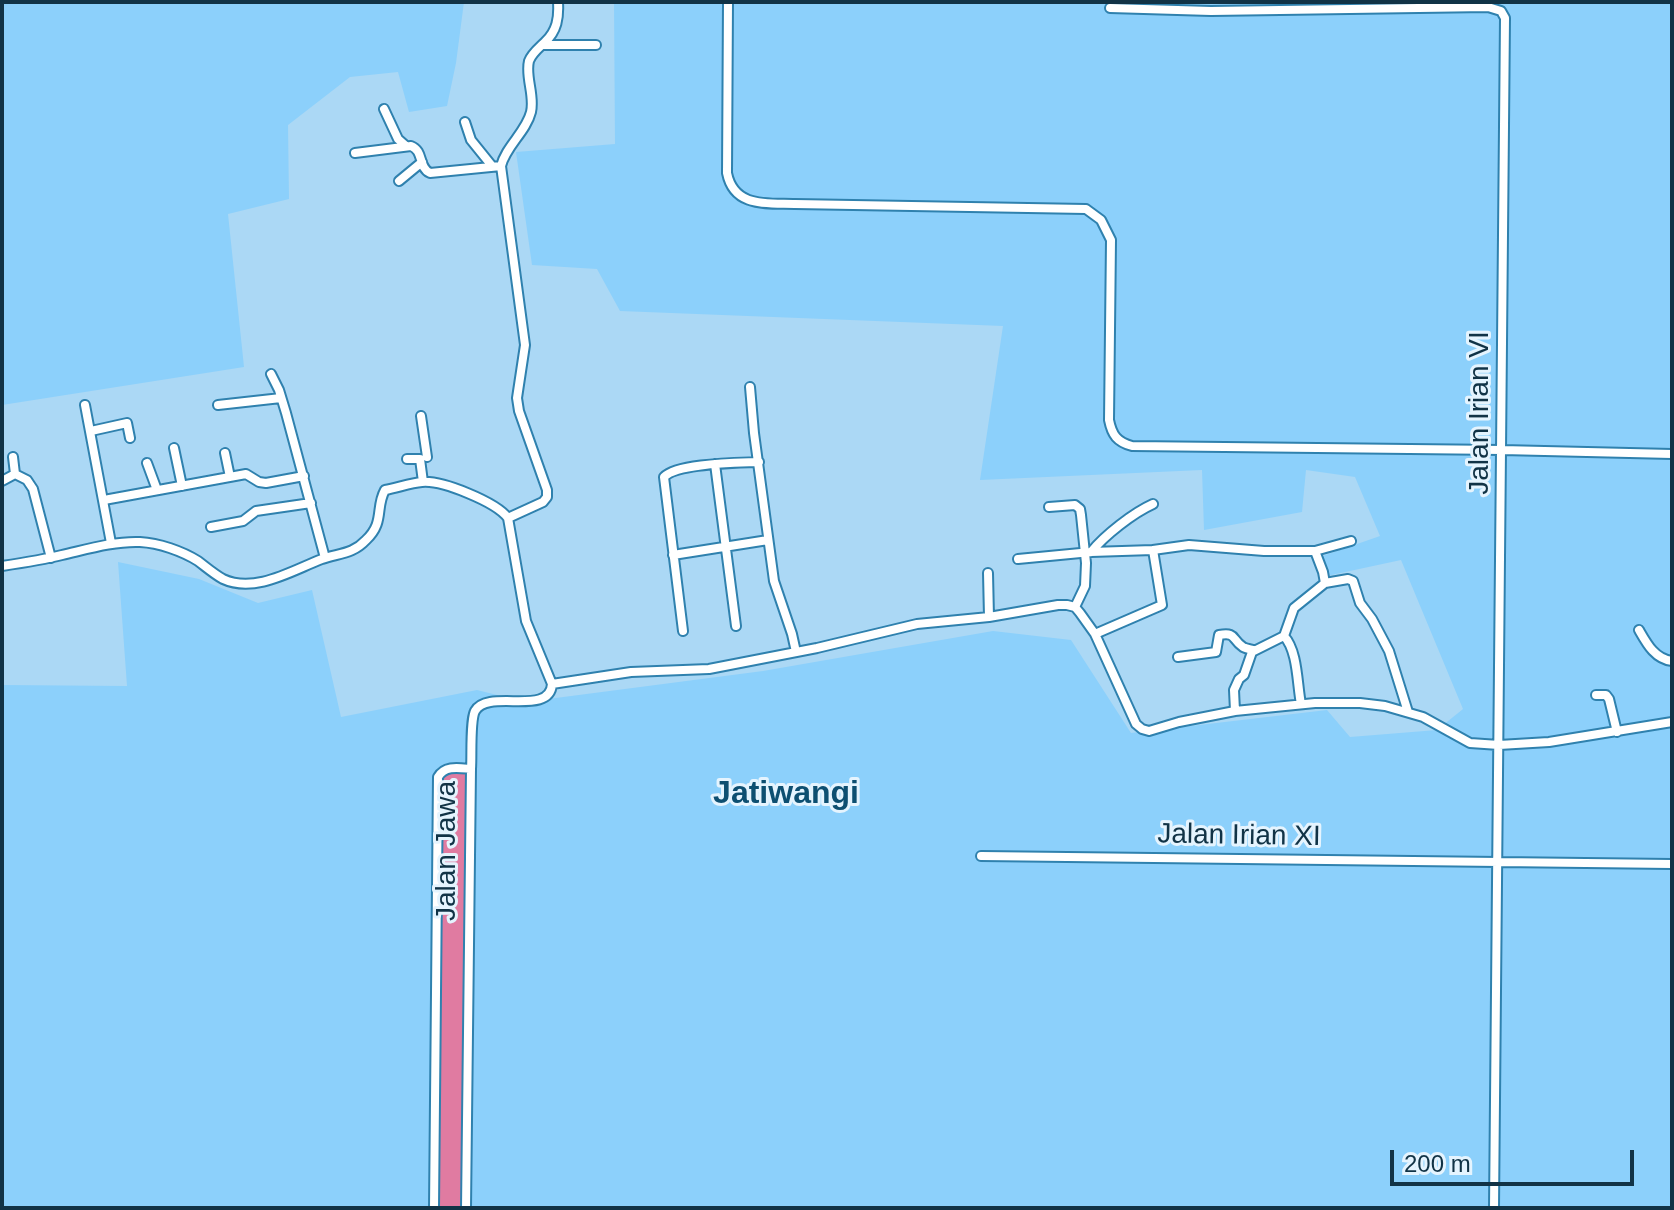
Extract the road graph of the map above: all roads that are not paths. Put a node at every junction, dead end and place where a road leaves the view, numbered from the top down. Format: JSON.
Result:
{"nodes":[{"id":1,"x":558,"y":2,"type":"edge"},
{"id":2,"x":728,"y":2,"type":"edge"},
{"id":3,"x":1110,"y":8,"type":"dead end"},
{"id":4,"x":541,"y":45,"type":"junction"},
{"id":5,"x":596,"y":45,"type":"dead end"},
{"id":6,"x":384,"y":109,"type":"dead end"},
{"id":7,"x":465,"y":122,"type":"dead end"},
{"id":8,"x":406,"y":146,"type":"junction"},
{"id":9,"x":355,"y":153,"type":"dead end"},
{"id":10,"x":422,"y":162,"type":"junction"},
{"id":11,"x":497,"y":166,"type":"junction"},
{"id":12,"x":399,"y":181,"type":"dead end"},
{"id":13,"x":271,"y":374,"type":"dead end"},
{"id":14,"x":750,"y":387,"type":"dead end"},
{"id":15,"x":281,"y":398,"type":"junction"},
{"id":16,"x":85,"y":405,"type":"dead end"},
{"id":17,"x":218,"y":405,"type":"dead end"},
{"id":18,"x":421,"y":416,"type":"dead end"},
{"id":19,"x":91,"y":431,"type":"junction"},
{"id":20,"x":130,"y":438,"type":"dead end"},
{"id":21,"x":174,"y":448,"type":"dead end"},
{"id":22,"x":1502,"y":450,"type":"junction"},
{"id":23,"x":225,"y":453,"type":"dead end"},
{"id":24,"x":1672,"y":454,"type":"edge"},
{"id":25,"x":13,"y":457,"type":"dead end"},
{"id":26,"x":427,"y":457,"type":"junction"},
{"id":27,"x":407,"y":459,"type":"dead end"},
{"id":28,"x":759,"y":462,"type":"junction"},
{"id":29,"x":147,"y":463,"type":"dead end"},
{"id":30,"x":715,"y":464,"type":"junction"},
{"id":31,"x":15,"y":474,"type":"junction"},
{"id":32,"x":304,"y":476,"type":"junction"},
{"id":33,"x":230,"y":477,"type":"junction"},
{"id":34,"x":2,"y":481,"type":"edge"},
{"id":35,"x":423,"y":482,"type":"junction"},
{"id":36,"x":182,"y":486,"type":"junction"},
{"id":37,"x":157,"y":490,"type":"junction"},
{"id":38,"x":104,"y":500,"type":"junction"},
{"id":39,"x":311,"y":503,"type":"junction"},
{"id":40,"x":1153,"y":504,"type":"dead end"},
{"id":41,"x":1049,"y":507,"type":"dead end"},
{"id":42,"x":508,"y":518,"type":"junction"},
{"id":43,"x":211,"y":527,"type":"dead end"},
{"id":44,"x":768,"y":540,"type":"junction"},
{"id":45,"x":1351,"y":541,"type":"dead end"},
{"id":46,"x":111,"y":543,"type":"junction"},
{"id":47,"x":725,"y":547,"type":"junction"},
{"id":48,"x":1153,"y":550,"type":"junction"},
{"id":49,"x":1315,"y":551,"type":"junction"},
{"id":50,"x":1088,"y":552,"type":"junction"},
{"id":51,"x":673,"y":555,"type":"junction"},
{"id":52,"x":51,"y":558,"type":"junction"},
{"id":53,"x":325,"y":558,"type":"junction"},
{"id":54,"x":1018,"y":559,"type":"dead end"},
{"id":55,"x":2,"y":566,"type":"edge"},
{"id":56,"x":988,"y":573,"type":"dead end"},
{"id":57,"x":1325,"y":583,"type":"junction"},
{"id":58,"x":1075,"y":607,"type":"junction"},
{"id":59,"x":989,"y":617,"type":"junction"},
{"id":60,"x":736,"y":626,"type":"dead end"},
{"id":61,"x":1639,"y":630,"type":"dead end"},
{"id":62,"x":683,"y":631,"type":"dead end"},
{"id":63,"x":1095,"y":634,"type":"junction"},
{"id":64,"x":1284,"y":636,"type":"junction"},
{"id":65,"x":1254,"y":650,"type":"junction"},
{"id":66,"x":796,"y":652,"type":"junction"},
{"id":67,"x":1178,"y":657,"type":"dead end"},
{"id":68,"x":1672,"y":661,"type":"edge"},
{"id":69,"x":552,"y":684,"type":"junction"},
{"id":70,"x":1596,"y":695,"type":"dead end"},
{"id":71,"x":1301,"y":704,"type":"junction"},
{"id":72,"x":1235,"y":711,"type":"junction"},
{"id":73,"x":1408,"y":712,"type":"junction"},
{"id":74,"x":1672,"y":722,"type":"edge"},
{"id":75,"x":1617,"y":732,"type":"junction"},
{"id":76,"x":1499,"y":745,"type":"junction"},
{"id":77,"x":471,"y":769,"type":"junction"},
{"id":78,"x":981,"y":856,"type":"dead end"},
{"id":79,"x":1497,"y":861,"type":"junction"},
{"id":80,"x":1672,"y":864,"type":"edge"},
{"id":81,"x":434,"y":1208,"type":"edge"},
{"id":82,"x":466,"y":1208,"type":"edge"},
{"id":83,"x":1494,"y":1208,"type":"edge"}],
"edges":[{"from":1,"to":4,"type":"street"},
{"from":2,"to":22,"type":"street"},
{"from":3,"to":22,"type":"street","name":"Jalan Irian VI"},
{"from":4,"to":5,"type":"street"},
{"from":4,"to":11,"type":"street"},
{"from":6,"to":8,"type":"street"},
{"from":7,"to":11,"type":"street"},
{"from":8,"to":9,"type":"street"},
{"from":8,"to":10,"type":"street"},
{"from":10,"to":11,"type":"street"},
{"from":10,"to":12,"type":"street"},
{"from":11,"to":42,"type":"street"},
{"from":13,"to":15,"type":"street"},
{"from":14,"to":28,"type":"street"},
{"from":15,"to":17,"type":"street"},
{"from":15,"to":32,"type":"street"},
{"from":16,"to":19,"type":"street"},
{"from":18,"to":26,"type":"street"},
{"from":19,"to":20,"type":"street"},
{"from":19,"to":38,"type":"street"},
{"from":21,"to":36,"type":"street"},
{"from":22,"to":24,"type":"street"},
{"from":22,"to":76,"type":"street","name":"Jalan Irian VI"},
{"from":23,"to":33,"type":"street"},
{"from":25,"to":31,"type":"street"},
{"from":26,"to":27,"type":"street"},
{"from":26,"to":35,"type":"street"},
{"from":28,"to":30,"type":"street"},
{"from":28,"to":44,"type":"street"},
{"from":29,"to":37,"type":"street"},
{"from":30,"to":47,"type":"street"},
{"from":30,"to":51,"type":"street"},
{"from":31,"to":34,"type":"street"},
{"from":31,"to":52,"type":"street"},
{"from":32,"to":33,"type":"street"},
{"from":32,"to":39,"type":"street"},
{"from":33,"to":36,"type":"street"},
{"from":35,"to":42,"type":"street"},
{"from":35,"to":53,"type":"street"},
{"from":36,"to":37,"type":"street"},
{"from":37,"to":38,"type":"street"},
{"from":38,"to":46,"type":"street"},
{"from":39,"to":43,"type":"street"},
{"from":39,"to":53,"type":"street"},
{"from":40,"to":50,"type":"street"},
{"from":41,"to":50,"type":"street"},
{"from":42,"to":69,"type":"street"},
{"from":44,"to":47,"type":"street"},
{"from":44,"to":66,"type":"street"},
{"from":45,"to":49,"type":"street"},
{"from":46,"to":52,"type":"street"},
{"from":46,"to":53,"type":"street"},
{"from":47,"to":51,"type":"street"},
{"from":47,"to":60,"type":"street"},
{"from":48,"to":49,"type":"street"},
{"from":48,"to":50,"type":"street"},
{"from":48,"to":63,"type":"street"},
{"from":49,"to":57,"type":"street"},
{"from":50,"to":54,"type":"street"},
{"from":50,"to":58,"type":"street"},
{"from":51,"to":62,"type":"street"},
{"from":52,"to":55,"type":"street"},
{"from":56,"to":59,"type":"street"},
{"from":57,"to":64,"type":"street"},
{"from":57,"to":73,"type":"street"},
{"from":58,"to":59,"type":"street"},
{"from":58,"to":63,"type":"street"},
{"from":59,"to":66,"type":"street"},
{"from":61,"to":68,"type":"street"},
{"from":63,"to":72,"type":"street"},
{"from":64,"to":65,"type":"street"},
{"from":64,"to":71,"type":"street"},
{"from":65,"to":67,"type":"street"},
{"from":65,"to":72,"type":"street"},
{"from":66,"to":69,"type":"street"},
{"from":69,"to":77,"type":"street"},
{"from":70,"to":75,"type":"street"},
{"from":71,"to":72,"type":"street"},
{"from":71,"to":73,"type":"street"},
{"from":73,"to":76,"type":"street"},
{"from":74,"to":75,"type":"street"},
{"from":75,"to":76,"type":"street"},
{"from":76,"to":79,"type":"street","name":"Jalan Irian VI"},
{"from":77,"to":81,"type":"street","name":"Jalan Jawa"},
{"from":77,"to":82,"type":"street","name":"Jalan Jawa"},
{"from":78,"to":79,"type":"street","name":"Jalan Irian XI"},
{"from":79,"to":80,"type":"street","name":"Jalan Irian XI"},
{"from":79,"to":83,"type":"street","name":"Jalan Irian VI"}]}
